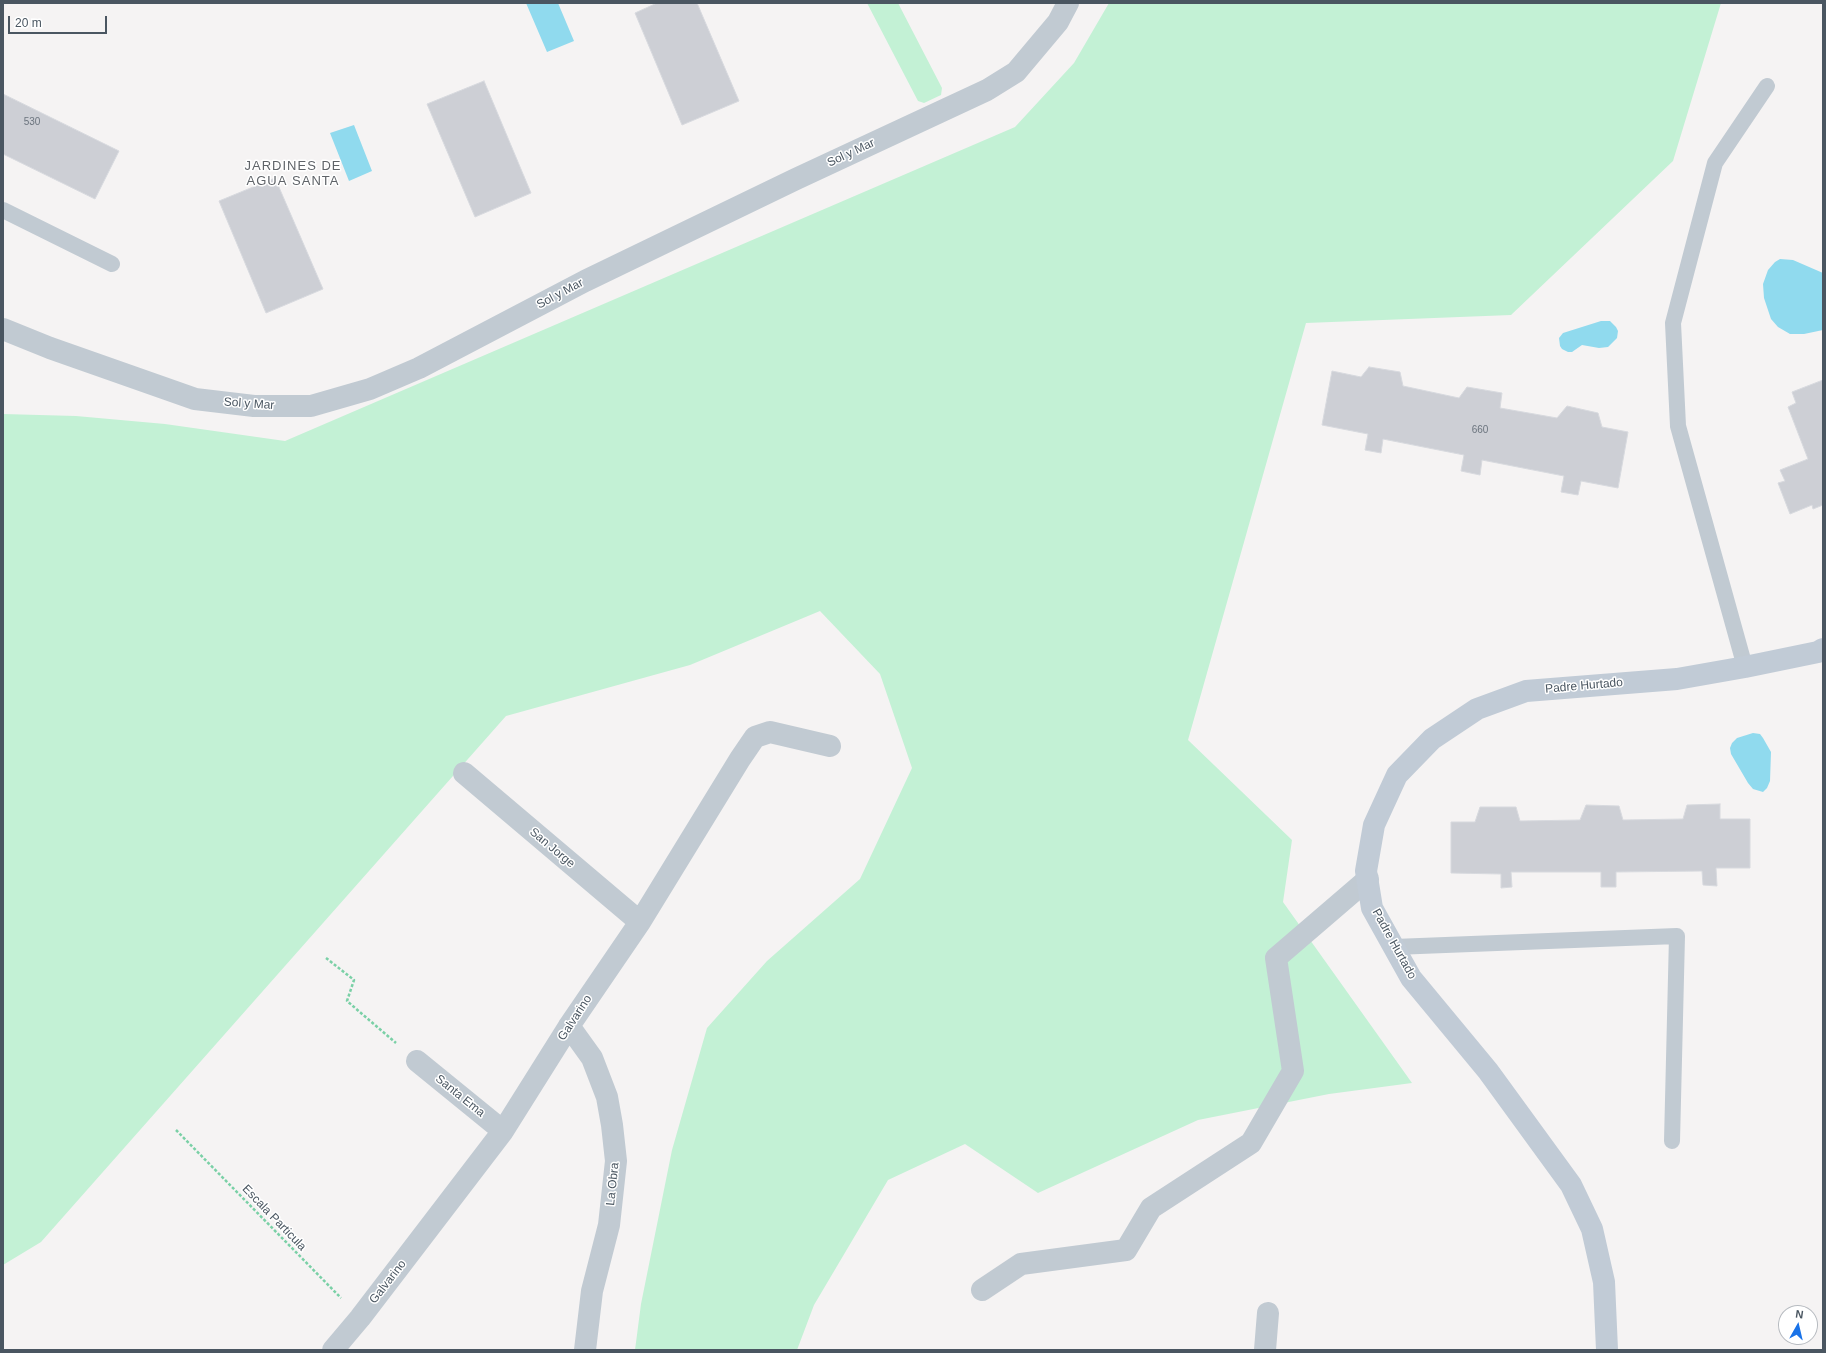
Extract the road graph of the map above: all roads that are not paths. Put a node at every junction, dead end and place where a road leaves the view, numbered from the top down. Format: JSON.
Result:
{"nodes":[{"id":1,"x":1068,"y":3,"type":"edge"},
{"id":2,"x":1767,"y":86,"type":"dead end"},
{"id":3,"x":3,"y":210,"type":"edge"},
{"id":4,"x":112,"y":264,"type":"dead end"},
{"id":5,"x":3,"y":328,"type":"edge"},
{"id":6,"x":1823,"y":648,"type":"edge"},
{"id":7,"x":1745,"y":667,"type":"junction"},
{"id":8,"x":830,"y":746,"type":"dead end"},
{"id":9,"x":464,"y":773,"type":"dead end"},
{"id":10,"x":1368,"y":879,"type":"junction"},
{"id":11,"x":640,"y":922,"type":"junction"},
{"id":12,"x":1394,"y":947,"type":"junction"},
{"id":13,"x":569,"y":1026,"type":"junction"},
{"id":14,"x":417,"y":1061,"type":"road end"},
{"id":15,"x":504,"y":1131,"type":"junction"},
{"id":16,"x":1672,"y":1141,"type":"dead end"},
{"id":17,"x":982,"y":1290,"type":"dead end"},
{"id":18,"x":1268,"y":1313,"type":"dead end"},
{"id":19,"x":333,"y":1350,"type":"edge"},
{"id":20,"x":584,"y":1350,"type":"edge"},
{"id":21,"x":1265,"y":1350,"type":"edge"},
{"id":22,"x":1607,"y":1350,"type":"edge"}],
"edges":[{"from":1,"to":5,"type":"street","name":"Sol y Mar"},
{"from":2,"to":7,"type":"lane"},
{"from":3,"to":4,"type":"lane"},
{"from":6,"to":7,"type":"street","name":"Padre Hurtado"},
{"from":7,"to":10,"type":"street","name":"Padre Hurtado"},
{"from":8,"to":11,"type":"street","name":"Galvarino"},
{"from":9,"to":11,"type":"street","name":"San Jorge"},
{"from":10,"to":12,"type":"street","name":"Padre Hurtado"},
{"from":10,"to":17,"type":"street"},
{"from":11,"to":13,"type":"street","name":"Galvarino"},
{"from":12,"to":16,"type":"lane"},
{"from":12,"to":22,"type":"street","name":"Padre Hurtado"},
{"from":13,"to":15,"type":"street","name":"Galvarino"},
{"from":13,"to":20,"type":"street","name":"La Obra"},
{"from":14,"to":15,"type":"street","name":"Santa Ema"},
{"from":15,"to":19,"type":"street","name":"Galvarino"},
{"from":18,"to":21,"type":"street"}]}
